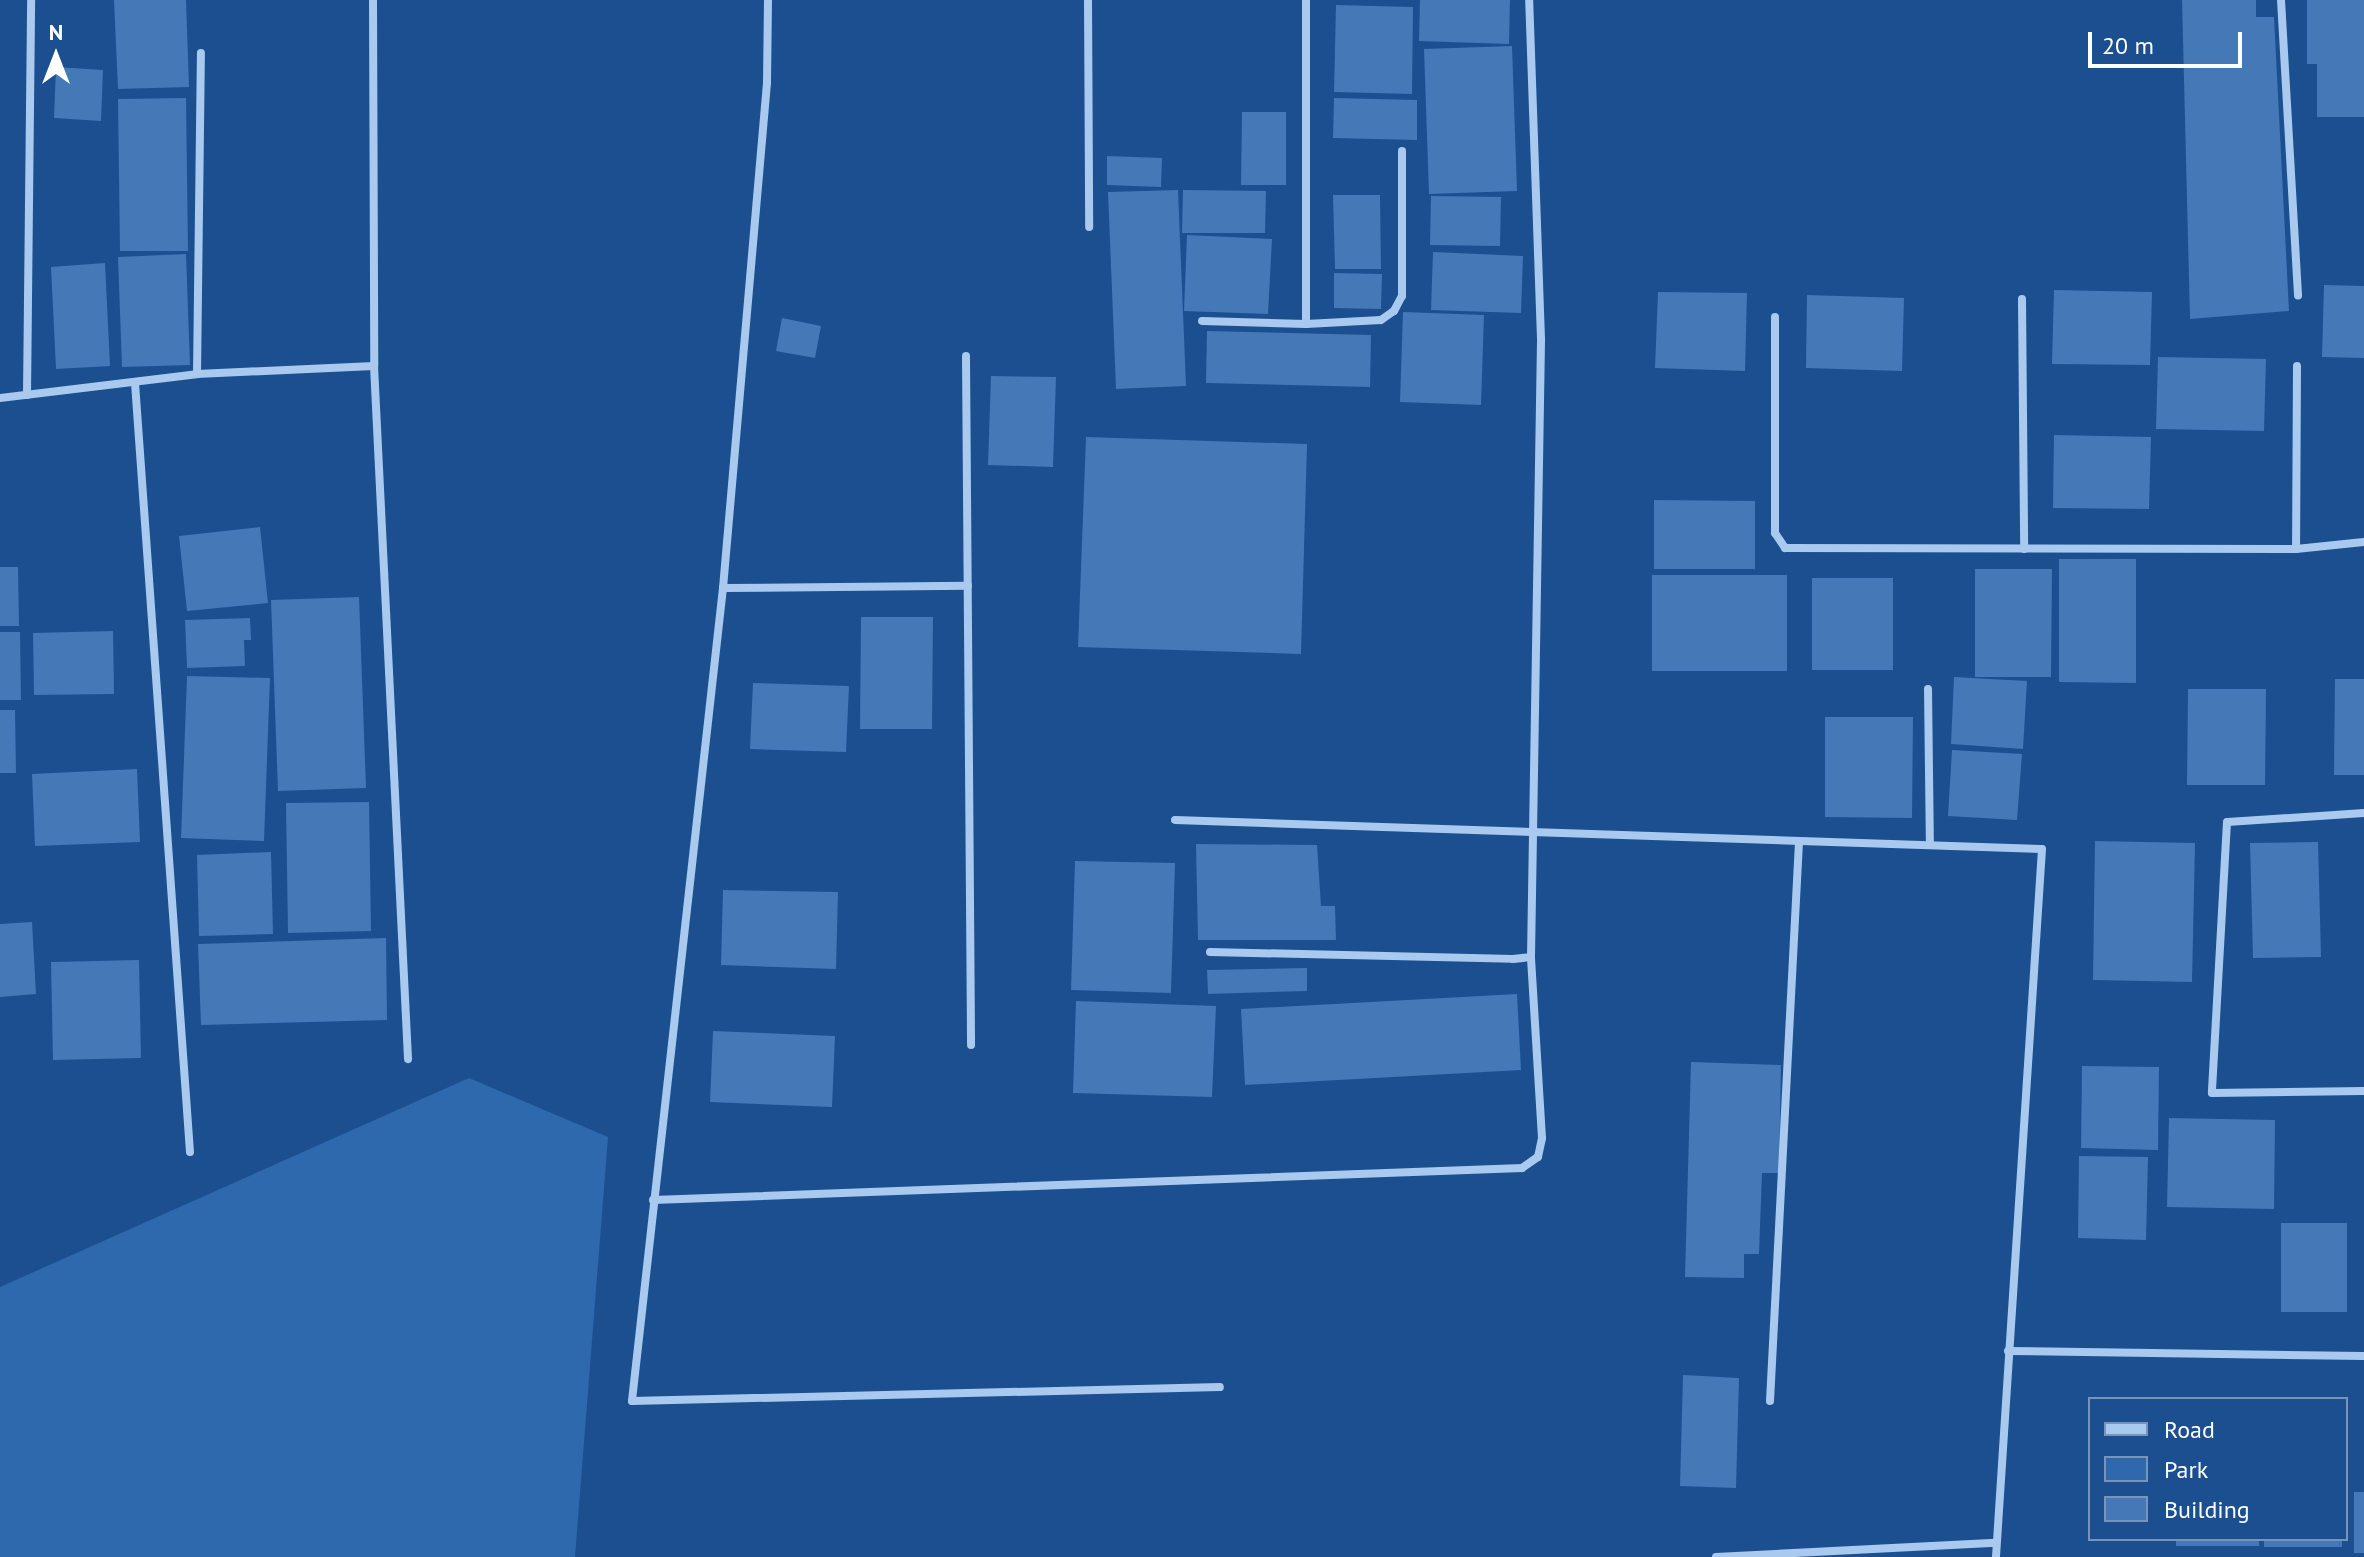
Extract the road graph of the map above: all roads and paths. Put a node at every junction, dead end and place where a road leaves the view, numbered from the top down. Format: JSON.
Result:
{"nodes":[{"id":1,"x":31,"y":0,"type":"edge"},
{"id":2,"x":373,"y":0,"type":"edge"},
{"id":3,"x":768,"y":0,"type":"edge"},
{"id":4,"x":1088,"y":0,"type":"edge"},
{"id":5,"x":1306,"y":0,"type":"edge"},
{"id":6,"x":1529,"y":0,"type":"edge"},
{"id":7,"x":2281,"y":0,"type":"edge"},
{"id":8,"x":201,"y":53,"type":"dead end"},
{"id":9,"x":1402,"y":151,"type":"dead end"},
{"id":10,"x":1089,"y":227,"type":"dead end"},
{"id":11,"x":2298,"y":296,"type":"dead end"},
{"id":12,"x":2022,"y":299,"type":"dead end"},
{"id":13,"x":1775,"y":317,"type":"dead end"},
{"id":14,"x":1202,"y":321,"type":"dead end"},
{"id":15,"x":1306,"y":324,"type":"junction"},
{"id":16,"x":966,"y":356,"type":"dead end"},
{"id":17,"x":374,"y":366,"type":"junction"},
{"id":18,"x":2297,"y":366,"type":"dead end"},
{"id":19,"x":197,"y":374,"type":"junction"},
{"id":20,"x":135,"y":383,"type":"junction"},
{"id":21,"x":27,"y":395,"type":"junction"},
{"id":22,"x":0,"y":398,"type":"edge"},
{"id":23,"x":2364,"y":542,"type":"edge"},
{"id":24,"x":2024,"y":549,"type":"junction"},
{"id":25,"x":2296,"y":549,"type":"junction"},
{"id":26,"x":968,"y":586,"type":"junction"},
{"id":27,"x":723,"y":588,"type":"junction"},
{"id":28,"x":1928,"y":689,"type":"dead end"},
{"id":29,"x":2364,"y":813,"type":"edge"},
{"id":30,"x":1175,"y":820,"type":"dead end"},
{"id":31,"x":1533,"y":832,"type":"junction"},
{"id":32,"x":1799,"y":842,"type":"junction"},
{"id":33,"x":1930,"y":845,"type":"junction"},
{"id":34,"x":1210,"y":952,"type":"dead end"},
{"id":35,"x":1531,"y":957,"type":"junction"},
{"id":36,"x":971,"y":1045,"type":"dead end"},
{"id":37,"x":408,"y":1059,"type":"dead end"},
{"id":38,"x":2364,"y":1091,"type":"edge"},
{"id":39,"x":190,"y":1152,"type":"dead end"},
{"id":40,"x":653,"y":1200,"type":"junction"},
{"id":41,"x":2008,"y":1351,"type":"junction"},
{"id":42,"x":2364,"y":1356,"type":"edge"},
{"id":43,"x":1220,"y":1387,"type":"dead end"},
{"id":44,"x":1770,"y":1401,"type":"dead end"},
{"id":45,"x":1996,"y":1543,"type":"junction"},
{"id":46,"x":1716,"y":1557,"type":"edge"},
{"id":47,"x":1996,"y":1557,"type":"edge"}],
"edges":[{"from":1,"to":21,"type":"street"},
{"from":2,"to":17,"type":"street"},
{"from":3,"to":27,"type":"street"},
{"from":4,"to":10,"type":"street"},
{"from":5,"to":15,"type":"street"},
{"from":6,"to":31,"type":"street"},
{"from":7,"to":11,"type":"street"},
{"from":8,"to":19,"type":"street"},
{"from":9,"to":15,"type":"street"},
{"from":12,"to":24,"type":"street"},
{"from":13,"to":24,"type":"street"},
{"from":14,"to":15,"type":"street"},
{"from":16,"to":26,"type":"street"},
{"from":17,"to":19,"type":"street"},
{"from":17,"to":37,"type":"street"},
{"from":18,"to":25,"type":"street"},
{"from":19,"to":20,"type":"street"},
{"from":20,"to":21,"type":"street"},
{"from":20,"to":39,"type":"street"},
{"from":21,"to":22,"type":"street"},
{"from":23,"to":25,"type":"street"},
{"from":24,"to":25,"type":"street"},
{"from":26,"to":27,"type":"street"},
{"from":26,"to":36,"type":"street"},
{"from":27,"to":40,"type":"street"},
{"from":28,"to":33,"type":"street"},
{"from":29,"to":38,"type":"street"},
{"from":30,"to":31,"type":"street"},
{"from":31,"to":32,"type":"street"},
{"from":31,"to":35,"type":"street"},
{"from":32,"to":33,"type":"street"},
{"from":32,"to":44,"type":"street"},
{"from":33,"to":41,"type":"street"},
{"from":34,"to":35,"type":"street"},
{"from":35,"to":40,"type":"street"},
{"from":40,"to":43,"type":"street"},
{"from":41,"to":42,"type":"street"},
{"from":41,"to":45,"type":"street"},
{"from":45,"to":46,"type":"street"},
{"from":45,"to":47,"type":"street"}]}
